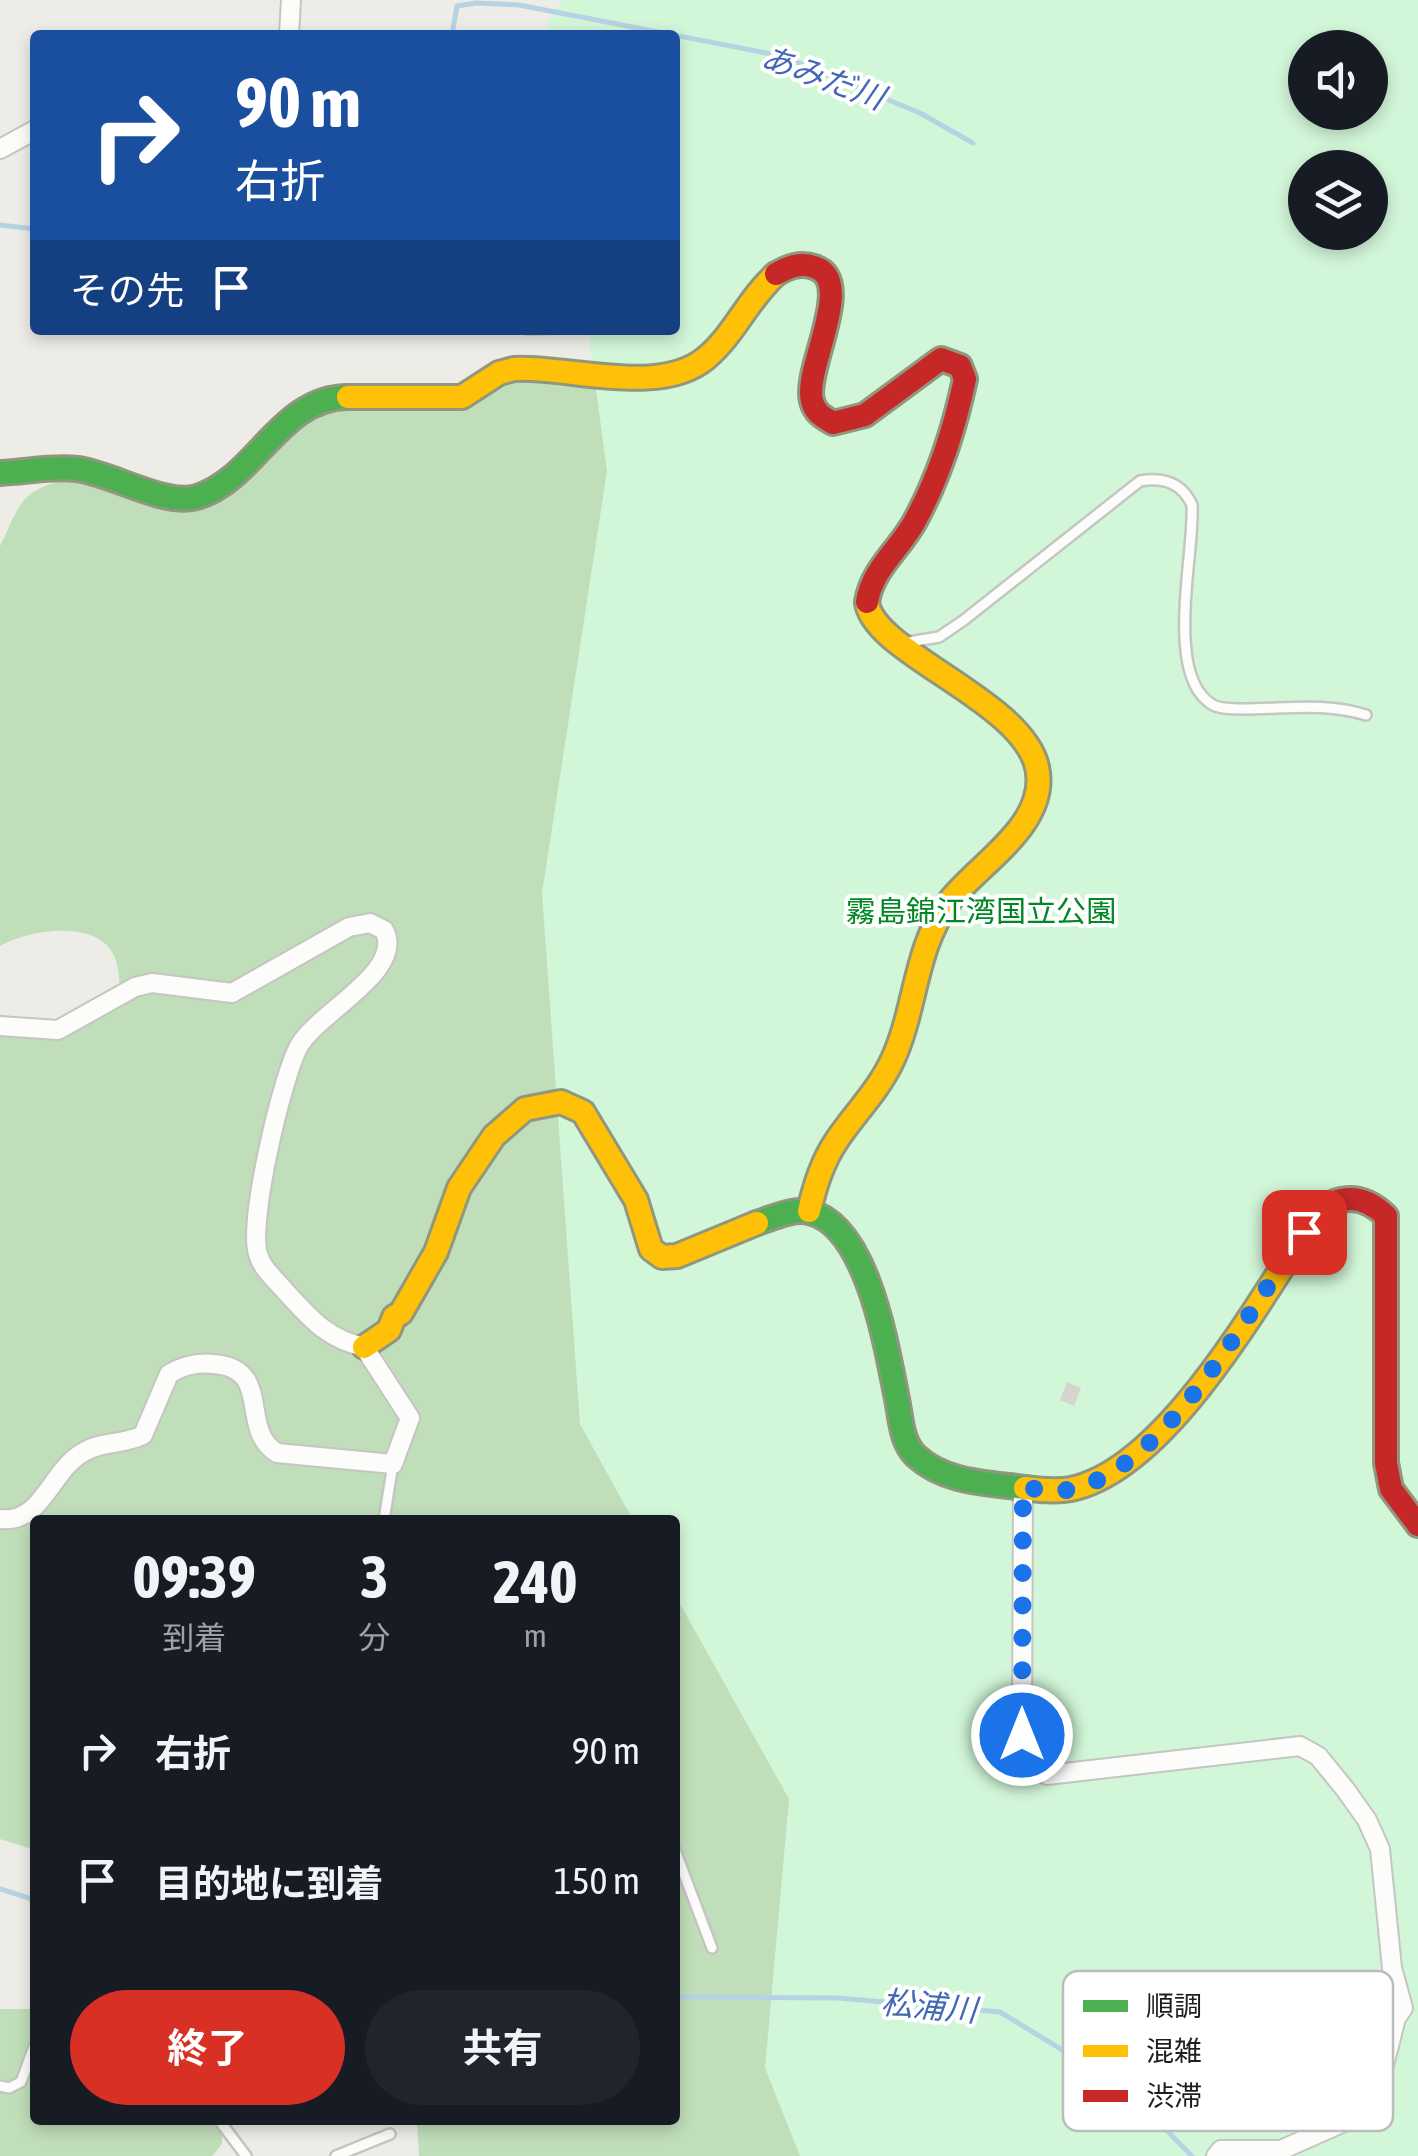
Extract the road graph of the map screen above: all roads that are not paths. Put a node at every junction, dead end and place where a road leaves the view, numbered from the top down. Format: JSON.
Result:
{"nodes":[{"id":1,"x":290,"y":0,"type":"edge"},
{"id":2,"x":289,"y":30,"type":"edge"},
{"id":3,"x":30,"y":133,"type":"edge"},
{"id":4,"x":0,"y":149,"type":"edge"},
{"id":5,"x":0,"y":472,"type":"edge"},
{"id":6,"x":902,"y":643,"type":"junction"},
{"id":7,"x":1366,"y":716,"type":"dead end"},
{"id":8,"x":0,"y":1026,"type":"edge"},
{"id":9,"x":809,"y":1211,"type":"junction"},
{"id":10,"x":364,"y":1346,"type":"junction"},
{"id":11,"x":393,"y":1464,"type":"junction"},
{"id":12,"x":1023,"y":1487,"type":"junction"},
{"id":13,"x":385,"y":1515,"type":"edge"},
{"id":14,"x":0,"y":1519,"type":"edge"},
{"id":15,"x":1418,"y":1525,"type":"edge"},
{"id":16,"x":680,"y":1863,"type":"edge"},
{"id":17,"x":712,"y":1948,"type":"dead end"},
{"id":18,"x":1410,"y":2007,"type":"edge"},
{"id":19,"x":1393,"y":2030,"type":"edge"},
{"id":20,"x":30,"y":2057,"type":"edge"},
{"id":21,"x":0,"y":2086,"type":"edge"},
{"id":22,"x":224,"y":2125,"type":"edge"},
{"id":23,"x":1324,"y":2131,"type":"edge"},
{"id":24,"x":390,"y":2134,"type":"dead end"},
{"id":25,"x":1218,"y":2153,"type":"edge"},
{"id":26,"x":246,"y":2156,"type":"edge"},
{"id":27,"x":336,"y":2156,"type":"edge"}],
"edges":[{"from":1,"to":2,"type":"street"},
{"from":3,"to":4,"type":"street"},
{"from":5,"to":6,"type":"street"},
{"from":6,"to":7,"type":"lane"},
{"from":6,"to":9,"type":"street"},
{"from":8,"to":10,"type":"street"},
{"from":9,"to":10,"type":"street"},
{"from":9,"to":12,"type":"street"},
{"from":10,"to":11,"type":"street"},
{"from":11,"to":13,"type":"lane"},
{"from":11,"to":14,"type":"street"},
{"from":12,"to":15,"type":"street"},
{"from":12,"to":18,"type":"street"},
{"from":16,"to":17,"type":"lane"},
{"from":18,"to":19,"type":"street"},
{"from":20,"to":21,"type":"lane"},
{"from":22,"to":26,"type":"lane"},
{"from":23,"to":25,"type":"street"},
{"from":24,"to":27,"type":"lane"}]}
